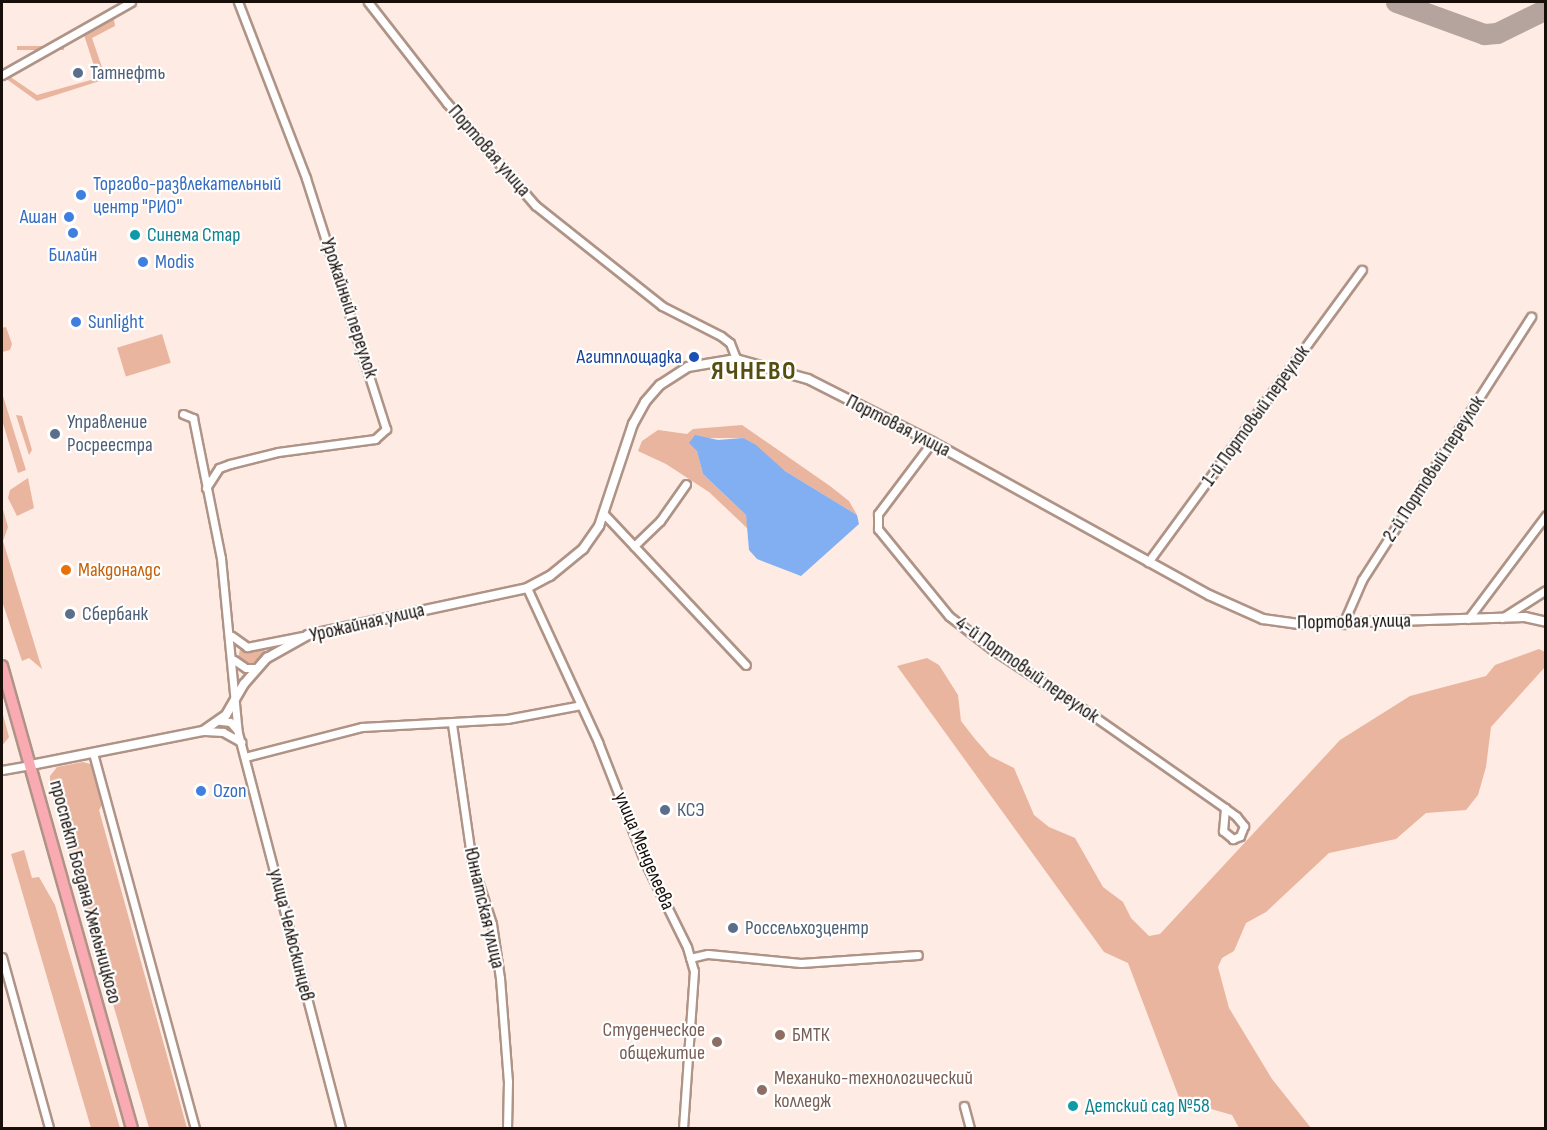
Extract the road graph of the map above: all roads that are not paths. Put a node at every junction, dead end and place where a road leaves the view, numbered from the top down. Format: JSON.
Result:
{"nodes":[{"id":1,"x":131,"y":2,"type":"edge"},
{"id":2,"x":238,"y":2,"type":"edge"},
{"id":3,"x":368,"y":2,"type":"edge"},
{"id":4,"x":2,"y":75,"type":"edge"},
{"id":5,"x":1362,"y":270,"type":"dead end"},
{"id":6,"x":1531,"y":317,"type":"dead end"},
{"id":7,"x":736,"y":359,"type":"junction"},
{"id":8,"x":183,"y":414,"type":"dead end"},
{"id":9,"x":932,"y":442,"type":"junction"},
{"id":10,"x":686,"y":484,"type":"dead end"},
{"id":11,"x":206,"y":488,"type":"junction"},
{"id":12,"x":604,"y":514,"type":"junction"},
{"id":13,"x":1545,"y":515,"type":"edge"},
{"id":14,"x":634,"y":546,"type":"junction"},
{"id":15,"x":1148,"y":562,"type":"junction"},
{"id":16,"x":527,"y":588,"type":"junction"},
{"id":17,"x":1545,"y":590,"type":"edge"},
{"id":18,"x":1502,"y":618,"type":"junction"},
{"id":19,"x":1468,"y":619,"type":"junction"},
{"id":20,"x":1545,"y":622,"type":"edge"},
{"id":21,"x":1343,"y":624,"type":"junction"},
{"id":22,"x":231,"y":634,"type":"junction"},
{"id":23,"x":308,"y":635,"type":"junction"},
{"id":24,"x":234,"y":660,"type":"junction"},
{"id":25,"x":746,"y":665,"type":"dead end"},
{"id":26,"x":2,"y":666,"type":"edge"},
{"id":27,"x":257,"y":668,"type":"junction"},
{"id":28,"x":237,"y":695,"type":"junction"},
{"id":29,"x":582,"y":705,"type":"junction"},
{"id":30,"x":221,"y":721,"type":"junction"},
{"id":31,"x":452,"y":724,"type":"junction"},
{"id":32,"x":203,"y":731,"type":"junction"},
{"id":33,"x":238,"y":732,"type":"junction"},
{"id":34,"x":241,"y":742,"type":"junction"},
{"id":35,"x":93,"y":753,"type":"junction"},
{"id":36,"x":245,"y":757,"type":"junction"},
{"id":37,"x":31,"y":765,"type":"junction"},
{"id":38,"x":2,"y":770,"type":"edge"},
{"id":39,"x":1225,"y":808,"type":"dead end"},
{"id":40,"x":918,"y":955,"type":"dead end"},
{"id":41,"x":2,"y":957,"type":"edge"},
{"id":42,"x":690,"y":958,"type":"junction"},
{"id":43,"x":964,"y":1106,"type":"dead end"},
{"id":44,"x":49,"y":1128,"type":"edge"},
{"id":45,"x":132,"y":1128,"type":"edge"},
{"id":46,"x":195,"y":1128,"type":"edge"},
{"id":47,"x":340,"y":1128,"type":"edge"},
{"id":48,"x":507,"y":1128,"type":"edge"},
{"id":49,"x":683,"y":1128,"type":"edge"},
{"id":50,"x":970,"y":1128,"type":"edge"}],
"edges":[{"from":1,"to":4,"type":"street"},
{"from":2,"to":11,"type":"street","name":"Урожайный переулок"},
{"from":3,"to":7,"type":"street","name":"Портовая улица"},
{"from":5,"to":15,"type":"street","name":"1-й Портовый переулок"},
{"from":6,"to":21,"type":"street","name":"2-й Портовый переулок"},
{"from":7,"to":9,"type":"street","name":"Портовая улица"},
{"from":7,"to":12,"type":"street","name":"Урожайная улица"},
{"from":8,"to":11,"type":"street"},
{"from":9,"to":15,"type":"street","name":"Портовая улица"},
{"from":9,"to":39,"type":"street","name":"4-й Портовый переулок"},
{"from":10,"to":14,"type":"street"},
{"from":11,"to":22,"type":"street"},
{"from":12,"to":14,"type":"street"},
{"from":12,"to":16,"type":"street","name":"Урожайная улица"},
{"from":13,"to":19,"type":"street"},
{"from":14,"to":25,"type":"street"},
{"from":15,"to":21,"type":"street","name":"Портовая улица"},
{"from":16,"to":23,"type":"street","name":"Урожайная улица"},
{"from":16,"to":29,"type":"street","name":"улица Менделеева"},
{"from":17,"to":18,"type":"street"},
{"from":18,"to":19,"type":"street","name":"Портовая улица"},
{"from":18,"to":20,"type":"street","name":"Портовая улица"},
{"from":19,"to":21,"type":"street","name":"Портовая улица"},
{"from":22,"to":23,"type":"street"},
{"from":22,"to":24,"type":"street","name":"улица Челюскинцев"},
{"from":23,"to":27,"type":"street","name":"Урожайная улица"},
{"from":24,"to":27,"type":"street"},
{"from":24,"to":28,"type":"street","name":"улица Челюскинцев"},
{"from":26,"to":37,"type":"main road","name":"проспект Богдана Хмельницкого"},
{"from":27,"to":28,"type":"street","name":"Урожайная улица"},
{"from":28,"to":30,"type":"street","name":"Урожайная улица"},
{"from":28,"to":33,"type":"street","name":"улица Челюскинцев"},
{"from":29,"to":31,"type":"street"},
{"from":29,"to":42,"type":"street","name":"улица Менделеева"},
{"from":30,"to":32,"type":"street","name":"Урожайная улица"},
{"from":30,"to":33,"type":"street"},
{"from":31,"to":36,"type":"street"},
{"from":31,"to":48,"type":"street","name":"Юннатская улица"},
{"from":32,"to":34,"type":"street"},
{"from":32,"to":35,"type":"street","name":"Урожайная улица"},
{"from":33,"to":34,"type":"street","name":"улица Челюскинцев"},
{"from":34,"to":36,"type":"street","name":"улица Челюскинцев"},
{"from":35,"to":37,"type":"street","name":"Урожайная улица"},
{"from":35,"to":46,"type":"street"},
{"from":36,"to":47,"type":"street","name":"улица Челюскинцев"},
{"from":37,"to":38,"type":"street"},
{"from":37,"to":45,"type":"main road","name":"проспект Богдана Хмельницкого"},
{"from":40,"to":42,"type":"street"},
{"from":41,"to":44,"type":"street"},
{"from":42,"to":49,"type":"street","name":"улица Менделеева"},
{"from":43,"to":50,"type":"street"}]}
